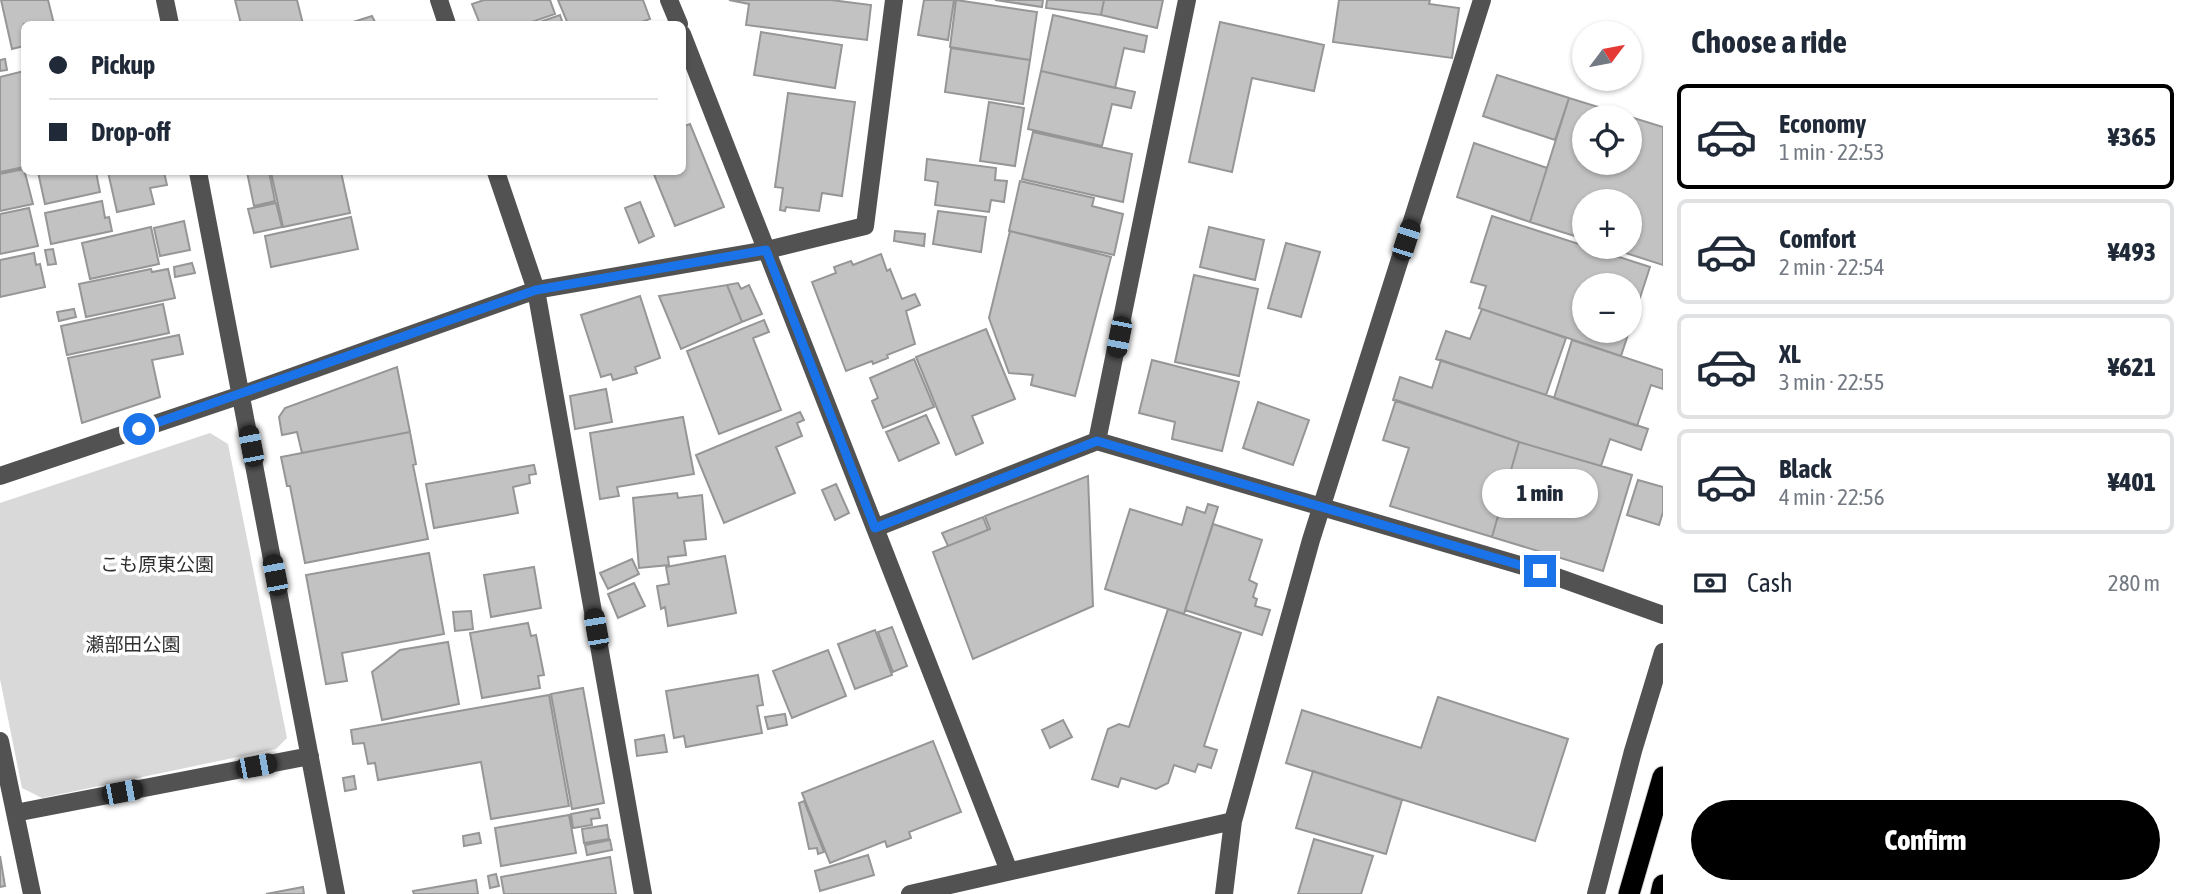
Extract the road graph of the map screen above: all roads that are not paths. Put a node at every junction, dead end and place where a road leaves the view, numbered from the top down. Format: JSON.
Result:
{"nodes":[{"id":1,"x":165,"y":0,"type":"edge"},
{"id":2,"x":439,"y":0,"type":"edge"},
{"id":3,"x":669,"y":0,"type":"edge"},
{"id":4,"x":894,"y":0,"type":"edge"},
{"id":5,"x":1187,"y":0,"type":"edge"},
{"id":6,"x":1482,"y":0,"type":"edge"},
{"id":7,"x":169,"y":21,"type":"edge"},
{"id":8,"x":446,"y":21,"type":"edge"},
{"id":9,"x":678,"y":21,"type":"edge"},
{"id":10,"x":686,"y":44,"type":"edge"},
{"id":11,"x":199,"y":175,"type":"edge"},
{"id":12,"x":497,"y":175,"type":"edge"},
{"id":13,"x":766,"y":250,"type":"junction"},
{"id":14,"x":536,"y":290,"type":"junction"},
{"id":15,"x":241,"y":395,"type":"junction"},
{"id":16,"x":1097,"y":441,"type":"junction"},
{"id":17,"x":0,"y":476,"type":"edge"},
{"id":18,"x":1322,"y":506,"type":"junction"},
{"id":19,"x":875,"y":528,"type":"junction"},
{"id":20,"x":1663,"y":615,"type":"edge"},
{"id":21,"x":1663,"y":652,"type":"edge"},
{"id":22,"x":0,"y":741,"type":"edge"},
{"id":23,"x":310,"y":755,"type":"junction"},
{"id":24,"x":1663,"y":777,"type":"edge"},
{"id":25,"x":15,"y":813,"type":"junction"},
{"id":26,"x":1233,"y":821,"type":"junction"},
{"id":27,"x":1009,"y":871,"type":"junction"},
{"id":28,"x":1663,"y":885,"type":"edge"},
{"id":29,"x":32,"y":894,"type":"edge"},
{"id":30,"x":336,"y":894,"type":"edge"},
{"id":31,"x":643,"y":894,"type":"edge"},
{"id":32,"x":910,"y":894,"type":"edge"},
{"id":33,"x":1224,"y":894,"type":"edge"},
{"id":34,"x":1596,"y":894,"type":"edge"},
{"id":35,"x":1629,"y":894,"type":"edge"},
{"id":36,"x":1661,"y":894,"type":"edge"}],
"edges":[{"from":1,"to":7,"type":"street"},
{"from":2,"to":8,"type":"street"},
{"from":3,"to":9,"type":"street"},
{"from":4,"to":13,"type":"street"},
{"from":5,"to":16,"type":"street"},
{"from":6,"to":18,"type":"street"},
{"from":10,"to":13,"type":"street"},
{"from":11,"to":15,"type":"street"},
{"from":12,"to":14,"type":"street"},
{"from":13,"to":14,"type":"street"},
{"from":13,"to":19,"type":"street"},
{"from":14,"to":15,"type":"street"},
{"from":14,"to":31,"type":"street"},
{"from":15,"to":17,"type":"street"},
{"from":15,"to":23,"type":"street"},
{"from":16,"to":18,"type":"street"},
{"from":16,"to":19,"type":"street"},
{"from":18,"to":20,"type":"street"},
{"from":18,"to":26,"type":"street"},
{"from":19,"to":27,"type":"street"},
{"from":21,"to":34,"type":"street"},
{"from":22,"to":25,"type":"street"},
{"from":23,"to":25,"type":"street"},
{"from":23,"to":30,"type":"street"},
{"from":24,"to":35,"type":"highway"},
{"from":25,"to":29,"type":"street"},
{"from":26,"to":27,"type":"street"},
{"from":26,"to":33,"type":"street"},
{"from":27,"to":32,"type":"street"},
{"from":28,"to":36,"type":"highway"}]}
